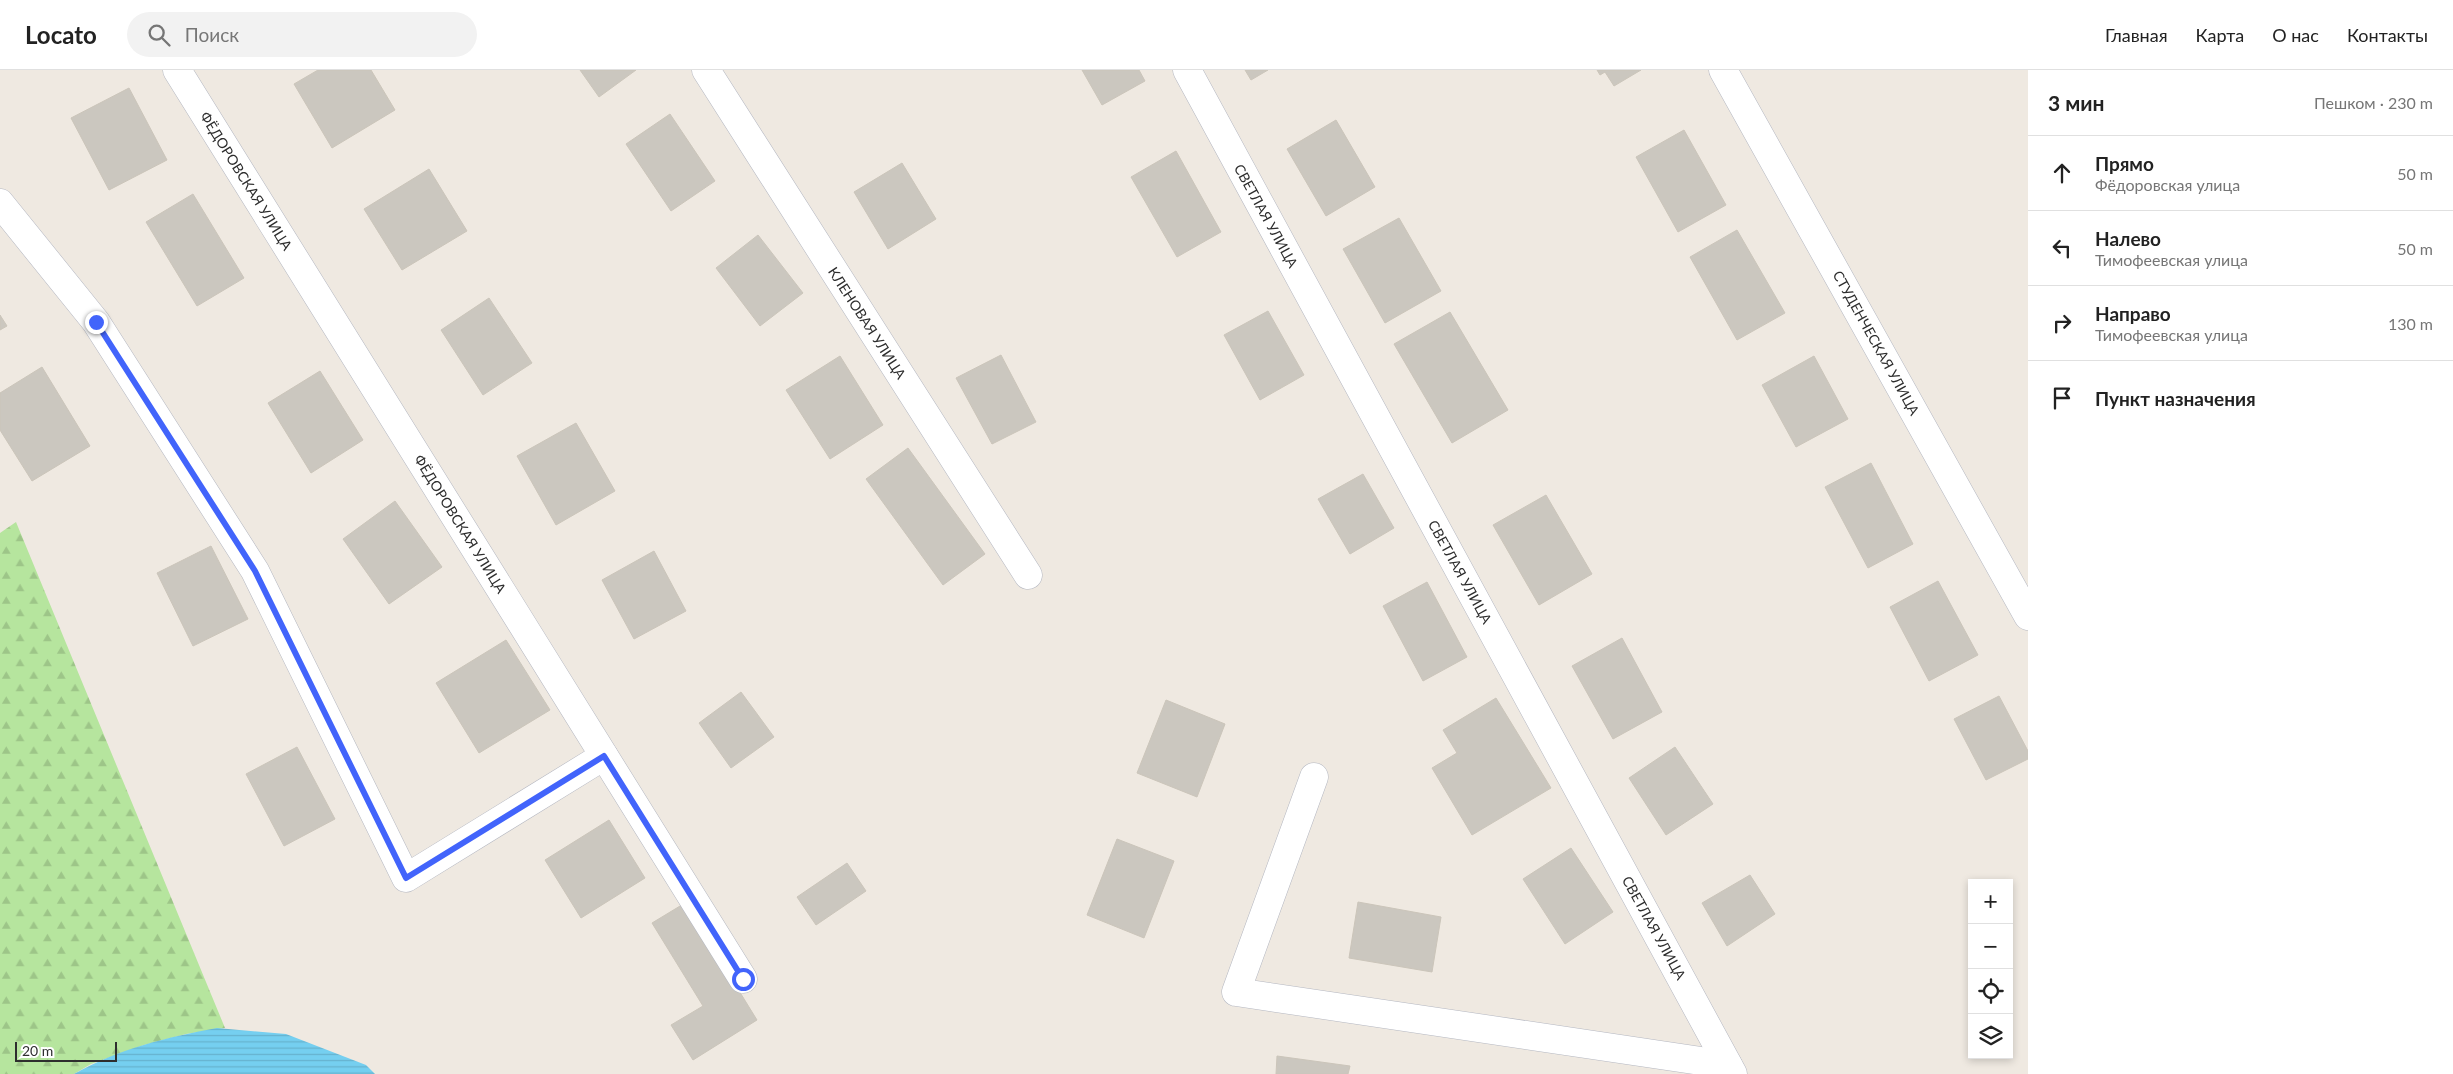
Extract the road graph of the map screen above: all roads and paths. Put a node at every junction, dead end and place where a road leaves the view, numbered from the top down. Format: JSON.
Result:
{"nodes":[{"id":1,"x":177,"y":70,"type":"edge"},
{"id":2,"x":706,"y":70,"type":"edge"},
{"id":3,"x":1187,"y":70,"type":"edge"},
{"id":4,"x":1723,"y":70,"type":"edge"},
{"id":5,"x":0,"y":203,"type":"edge"},
{"id":6,"x":1028,"y":575,"type":"dead end"},
{"id":7,"x":2028,"y":616,"type":"edge"},
{"id":8,"x":604,"y":756,"type":"junction"},
{"id":9,"x":1314,"y":777,"type":"dead end"},
{"id":10,"x":743,"y":979,"type":"dead end"},
{"id":11,"x":1731,"y":1070,"type":"edge"}],
"edges":[{"from":1,"to":8,"type":"street","name":"ФЁДОРОВСКАЯ УЛИЦА"},
{"from":2,"to":6,"type":"street","name":"КЛЕНОВАЯ УЛИЦА"},
{"from":3,"to":11,"type":"street","name":"СВЕТЛАЯ УЛИЦА"},
{"from":4,"to":7,"type":"street","name":"СТУДЕНЧЕСКАЯ УЛИЦА"},
{"from":5,"to":8,"type":"street"},
{"from":8,"to":10,"type":"street","name":"ФЁДОРОВСКАЯ УЛИЦА"},
{"from":9,"to":11,"type":"street"}]}
